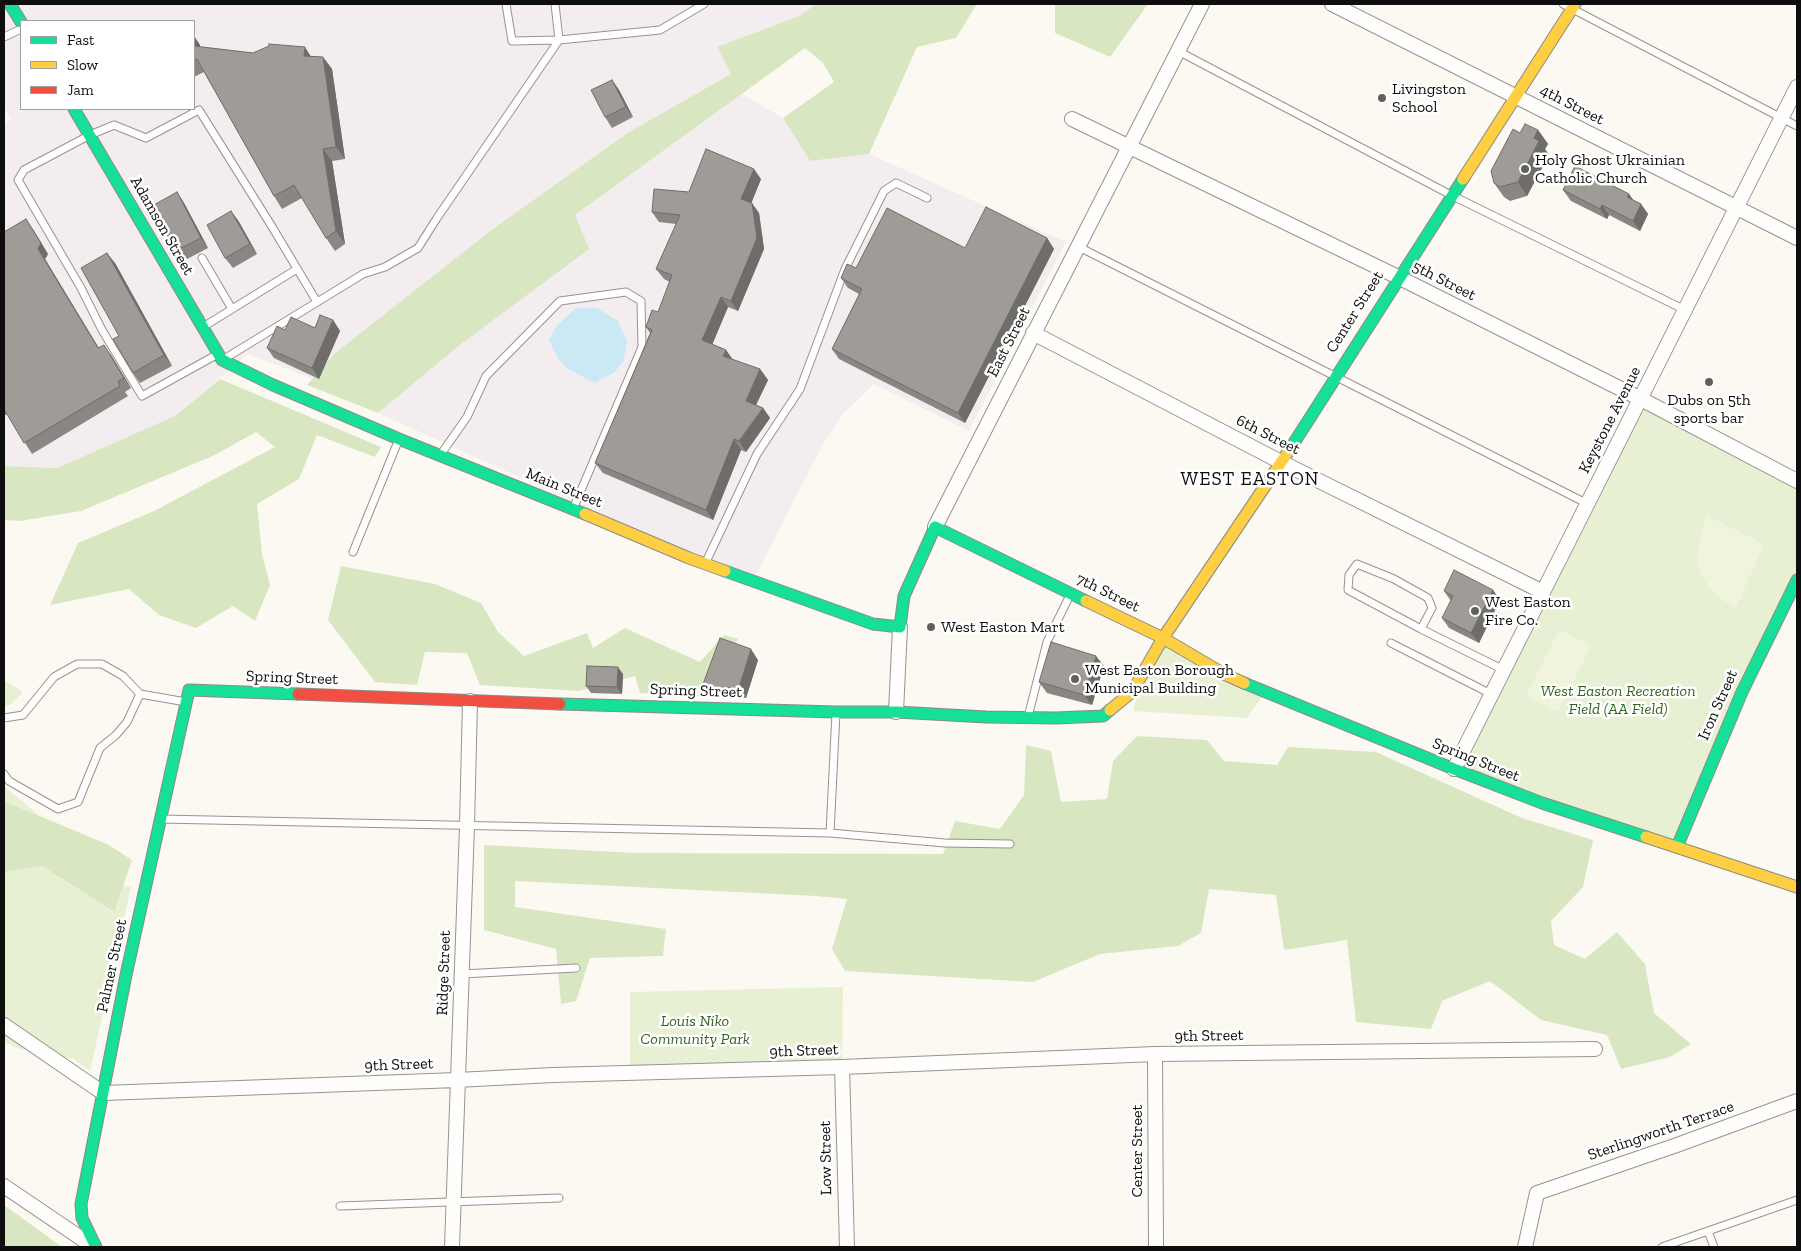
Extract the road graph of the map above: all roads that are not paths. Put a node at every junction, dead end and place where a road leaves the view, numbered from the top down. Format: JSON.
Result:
{"nodes":[{"id":1,"x":10,"y":4,"type":"edge"},
{"id":2,"x":506,"y":4,"type":"edge"},
{"id":3,"x":555,"y":4,"type":"edge"},
{"id":4,"x":704,"y":4,"type":"edge"},
{"id":5,"x":1202,"y":4,"type":"edge"},
{"id":6,"x":1332,"y":4,"type":"edge"},
{"id":7,"x":1570,"y":5,"type":"edge"},
{"id":8,"x":20,"y":20,"type":"edge"},
{"id":9,"x":20,"y":29,"type":"edge"},
{"id":10,"x":4,"y":37,"type":"edge"},
{"id":11,"x":559,"y":40,"type":"junction"},
{"id":12,"x":1178,"y":51,"type":"junction"},
{"id":13,"x":1797,"y":87,"type":"edge"},
{"id":14,"x":1516,"y":96,"type":"junction"},
{"id":15,"x":75,"y":110,"type":"edge"},
{"id":16,"x":1782,"y":118,"type":"junction"},
{"id":17,"x":1072,"y":120,"type":"dead end"},
{"id":18,"x":1797,"y":126,"type":"edge"},
{"id":19,"x":90,"y":135,"type":"junction"},
{"id":20,"x":1128,"y":146,"type":"junction"},
{"id":21,"x":1451,"y":194,"type":"junction"},
{"id":22,"x":927,"y":198,"type":"dead end"},
{"id":23,"x":1736,"y":207,"type":"junction"},
{"id":24,"x":1797,"y":238,"type":"edge"},
{"id":25,"x":1077,"y":246,"type":"junction"},
{"id":26,"x":202,"y":258,"type":"dead end"},
{"id":27,"x":297,"y":269,"type":"junction"},
{"id":28,"x":1398,"y":277,"type":"junction"},
{"id":29,"x":317,"y":302,"type":"junction"},
{"id":30,"x":232,"y":309,"type":"junction"},
{"id":31,"x":1686,"y":310,"type":"junction"},
{"id":32,"x":202,"y":327,"type":"junction"},
{"id":33,"x":1033,"y":333,"type":"junction"},
{"id":34,"x":220,"y":357,"type":"junction"},
{"id":35,"x":1336,"y":376,"type":"junction"},
{"id":36,"x":1641,"y":399,"type":"junction"},
{"id":37,"x":399,"y":439,"type":"junction"},
{"id":38,"x":440,"y":456,"type":"junction"},
{"id":39,"x":1281,"y":462,"type":"junction"},
{"id":40,"x":1797,"y":481,"type":"edge"},
{"id":41,"x":1588,"y":504,"type":"junction"},
{"id":42,"x":573,"y":509,"type":"junction"},
{"id":43,"x":935,"y":527,"type":"junction"},
{"id":44,"x":353,"y":552,"type":"dead end"},
{"id":45,"x":704,"y":564,"type":"junction"},
{"id":46,"x":1797,"y":580,"type":"edge"},
{"id":47,"x":1543,"y":592,"type":"junction"},
{"id":48,"x":1071,"y":594,"type":"junction"},
{"id":49,"x":900,"y":627,"type":"junction"},
{"id":50,"x":1421,"y":629,"type":"junction"},
{"id":51,"x":1163,"y":638,"type":"junction"},
{"id":52,"x":1391,"y":643,"type":"dead end"},
{"id":53,"x":1504,"y":670,"type":"junction"},
{"id":54,"x":189,"y":690,"type":"joint"},
{"id":55,"x":140,"y":694,"type":"junction"},
{"id":56,"x":1265,"y":694,"type":"joint"},
{"id":57,"x":1491,"y":694,"type":"junction"},
{"id":58,"x":470,"y":701,"type":"junction"},
{"id":59,"x":186,"y":702,"type":"junction"},
{"id":60,"x":836,"y":712,"type":"junction"},
{"id":61,"x":896,"y":712,"type":"junction"},
{"id":62,"x":4,"y":718,"type":"edge"},
{"id":63,"x":1028,"y":718,"type":"junction"},
{"id":64,"x":1454,"y":769,"type":"junction"},
{"id":65,"x":4,"y":774,"type":"edge"},
{"id":66,"x":161,"y":819,"type":"junction"},
{"id":67,"x":467,"y":826,"type":"junction"},
{"id":68,"x":830,"y":833,"type":"junction"},
{"id":69,"x":1010,"y":844,"type":"dead end"},
{"id":70,"x":1678,"y":847,"type":"junction"},
{"id":71,"x":1797,"y":887,"type":"edge"},
{"id":72,"x":576,"y":968,"type":"dead end"},
{"id":73,"x":462,"y":974,"type":"junction"},
{"id":74,"x":4,"y":1025,"type":"edge"},
{"id":75,"x":1595,"y":1049,"type":"dead end"},
{"id":76,"x":1155,"y":1054,"type":"junction"},
{"id":77,"x":842,"y":1067,"type":"junction"},
{"id":78,"x":457,"y":1080,"type":"junction"},
{"id":79,"x":103,"y":1093,"type":"junction"},
{"id":80,"x":1797,"y":1101,"type":"edge"},
{"id":81,"x":4,"y":1186,"type":"edge"},
{"id":82,"x":559,"y":1198,"type":"dead end"},
{"id":83,"x":1797,"y":1200,"type":"edge"},
{"id":84,"x":454,"y":1202,"type":"junction"},
{"id":85,"x":340,"y":1206,"type":"dead end"},
{"id":86,"x":1708,"y":1231,"type":"junction"},
{"id":87,"x":95,"y":1247,"type":"edge"},
{"id":88,"x":452,"y":1247,"type":"edge"},
{"id":89,"x":847,"y":1247,"type":"edge"},
{"id":90,"x":1156,"y":1247,"type":"edge"},
{"id":91,"x":1525,"y":1247,"type":"edge"},
{"id":92,"x":1662,"y":1247,"type":"edge"},
{"id":93,"x":1714,"y":1247,"type":"edge"}],
"edges":[{"from":1,"to":8,"type":"street"},
{"from":2,"to":11,"type":"lane"},
{"from":3,"to":11,"type":"lane"},
{"from":4,"to":11,"type":"lane"},
{"from":5,"to":12,"type":"street","name":"East Street"},
{"from":6,"to":14,"type":"street","name":"4th Street"},
{"from":7,"to":14,"type":"street","name":"Center Street"},
{"from":7,"to":16,"type":"lane"},
{"from":9,"to":10,"type":"lane"},
{"from":11,"to":29,"type":"lane"},
{"from":12,"to":20,"type":"street","name":"East Street"},
{"from":12,"to":21,"type":"lane"},
{"from":13,"to":16,"type":"street","name":"Keystone Avenue"},
{"from":14,"to":21,"type":"street","name":"Center Street"},
{"from":14,"to":23,"type":"street","name":"4th Street"},
{"from":15,"to":19,"type":"street","name":"Adamson Street"},
{"from":16,"to":18,"type":"lane"},
{"from":16,"to":23,"type":"street","name":"Keystone Avenue"},
{"from":17,"to":20,"type":"street","name":"5th Street"},
{"from":19,"to":27,"type":"lane"},
{"from":19,"to":32,"type":"street","name":"Adamson Street"},
{"from":19,"to":34,"type":"lane"},
{"from":20,"to":25,"type":"street","name":"East Street"},
{"from":20,"to":28,"type":"street","name":"5th Street"},
{"from":21,"to":28,"type":"street","name":"Center Street"},
{"from":21,"to":31,"type":"lane"},
{"from":22,"to":45,"type":"lane"},
{"from":23,"to":24,"type":"street","name":"4th Street"},
{"from":23,"to":31,"type":"street","name":"Keystone Avenue"},
{"from":25,"to":33,"type":"street","name":"East Street"},
{"from":25,"to":35,"type":"lane"},
{"from":26,"to":30,"type":"lane"},
{"from":27,"to":29,"type":"lane"},
{"from":27,"to":30,"type":"lane"},
{"from":28,"to":35,"type":"street","name":"Center Street"},
{"from":28,"to":36,"type":"street","name":"5th Street"},
{"from":29,"to":34,"type":"lane"},
{"from":30,"to":32,"type":"lane"},
{"from":31,"to":36,"type":"street","name":"Keystone Avenue"},
{"from":32,"to":34,"type":"street","name":"Adamson Street"},
{"from":33,"to":39,"type":"street","name":"6th Street"},
{"from":33,"to":43,"type":"street","name":"East Street"},
{"from":34,"to":37,"type":"street","name":"Main Street"},
{"from":35,"to":39,"type":"street","name":"Center Street"},
{"from":35,"to":41,"type":"lane"},
{"from":36,"to":40,"type":"street","name":"5th Street"},
{"from":36,"to":41,"type":"street","name":"Keystone Avenue"},
{"from":37,"to":38,"type":"street","name":"Main Street"},
{"from":37,"to":44,"type":"lane"},
{"from":38,"to":42,"type":"street","name":"Main Street"},
{"from":38,"to":42,"type":"lane"},
{"from":39,"to":47,"type":"street","name":"6th Street"},
{"from":39,"to":51,"type":"street","name":"Center Street"},
{"from":41,"to":47,"type":"street","name":"Keystone Avenue"},
{"from":42,"to":45,"type":"street","name":"Main Street"},
{"from":43,"to":48,"type":"street","name":"7th Street"},
{"from":43,"to":49,"type":"street","name":"East Street"},
{"from":45,"to":49,"type":"street","name":"Main Street"},
{"from":46,"to":70,"type":"street","name":"Iron Street"},
{"from":47,"to":53,"type":"street","name":"Keystone Avenue"},
{"from":48,"to":51,"type":"street","name":"7th Street"},
{"from":48,"to":63,"type":"lane"},
{"from":49,"to":61,"type":"street","name":"East Street"},
{"from":50,"to":50,"type":"lane"},
{"from":50,"to":53,"type":"lane"},
{"from":51,"to":56,"type":"street","name":"7th Street"},
{"from":51,"to":63,"type":"street","name":"Spring Street"},
{"from":52,"to":57,"type":"lane"},
{"from":53,"to":57,"type":"street","name":"Keystone Avenue"},
{"from":54,"to":58,"type":"street","name":"Spring Street"},
{"from":54,"to":59,"type":"street","name":"Palmer Street"},
{"from":55,"to":59,"type":"lane"},
{"from":55,"to":62,"type":"lane"},
{"from":55,"to":65,"type":"lane"},
{"from":56,"to":64,"type":"street","name":"Spring Street"},
{"from":57,"to":64,"type":"street","name":"Keystone Avenue"},
{"from":58,"to":60,"type":"street","name":"Spring Street"},
{"from":58,"to":67,"type":"street","name":"Ridge Street"},
{"from":59,"to":66,"type":"street","name":"Palmer Street"},
{"from":60,"to":61,"type":"street","name":"Spring Street"},
{"from":60,"to":68,"type":"lane"},
{"from":61,"to":63,"type":"street","name":"Spring Street"},
{"from":64,"to":70,"type":"street","name":"Spring Street"},
{"from":66,"to":67,"type":"lane"},
{"from":66,"to":79,"type":"street","name":"Palmer Street"},
{"from":67,"to":68,"type":"lane"},
{"from":67,"to":73,"type":"street","name":"Ridge Street"},
{"from":68,"to":69,"type":"lane"},
{"from":70,"to":71,"type":"street","name":"Spring Street"},
{"from":72,"to":73,"type":"lane"},
{"from":73,"to":78,"type":"street","name":"Ridge Street"},
{"from":74,"to":79,"type":"street"},
{"from":75,"to":76,"type":"street","name":"9th Street"},
{"from":76,"to":77,"type":"street","name":"9th Street"},
{"from":76,"to":90,"type":"street","name":"Center Street"},
{"from":77,"to":78,"type":"street","name":"9th Street"},
{"from":77,"to":89,"type":"street","name":"Low Street"},
{"from":78,"to":79,"type":"street","name":"9th Street"},
{"from":78,"to":84,"type":"street","name":"Ridge Street"},
{"from":79,"to":87,"type":"street","name":"Palmer Street"},
{"from":80,"to":91,"type":"street","name":"Sterlingworth Terrace"},
{"from":81,"to":87,"type":"street"},
{"from":82,"to":84,"type":"lane"},
{"from":83,"to":86,"type":"lane"},
{"from":84,"to":85,"type":"lane"},
{"from":84,"to":88,"type":"street","name":"Ridge Street"},
{"from":86,"to":92,"type":"lane"},
{"from":86,"to":93,"type":"lane"}]}
